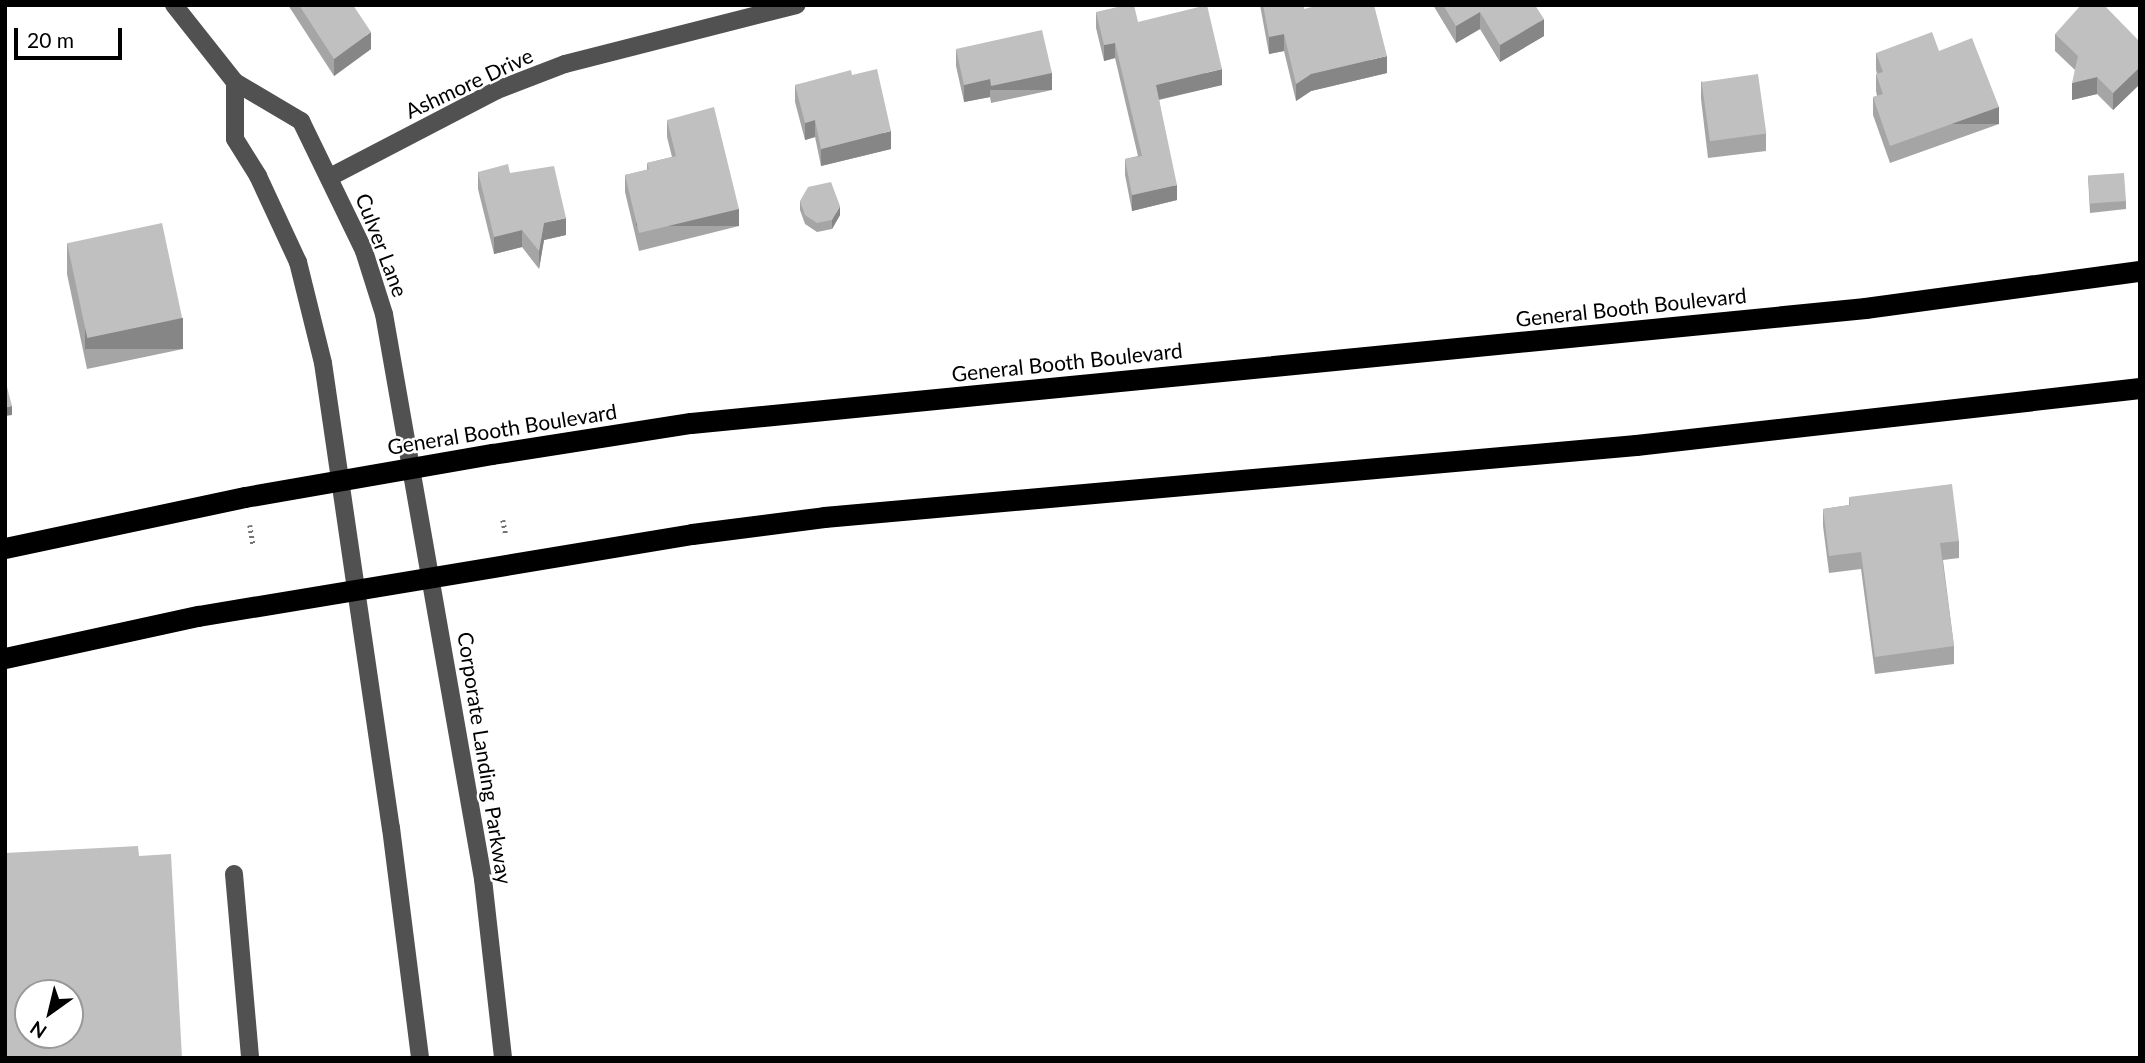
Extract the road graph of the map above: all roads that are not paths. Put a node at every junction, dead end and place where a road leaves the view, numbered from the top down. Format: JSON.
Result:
{"nodes":[{"id":1,"x":174,"y":5,"type":"edge"},
{"id":2,"x":797,"y":5,"type":"edge"},
{"id":3,"x":235,"y":82,"type":"junction"},
{"id":4,"x":330,"y":177,"type":"junction"},
{"id":5,"x":2140,"y":271,"type":"edge"},
{"id":6,"x":2140,"y":388,"type":"edge"},
{"id":7,"x":411,"y":468,"type":"junction"},
{"id":8,"x":340,"y":481,"type":"junction"},
{"id":9,"x":5,"y":548,"type":"edge"},
{"id":10,"x":433,"y":578,"type":"junction"},
{"id":11,"x":356,"y":590,"type":"junction"},
{"id":12,"x":5,"y":658,"type":"edge"},
{"id":13,"x":234,"y":874,"type":"dead end"},
{"id":14,"x":250,"y":1058,"type":"edge"},
{"id":15,"x":420,"y":1058,"type":"edge"},
{"id":16,"x":503,"y":1058,"type":"edge"}],
"edges":[{"from":1,"to":3,"type":"street","name":"Culver Lane"},
{"from":2,"to":4,"type":"street","name":"Ashmore Drive"},
{"from":3,"to":4,"type":"street","name":"Culver Lane"},
{"from":3,"to":8,"type":"street"},
{"from":4,"to":7,"type":"street","name":"Culver Lane"},
{"from":5,"to":7,"type":"highway","name":"General Booth Boulevard"},
{"from":6,"to":10,"type":"highway"},
{"from":7,"to":8,"type":"highway","name":"General Booth Boulevard"},
{"from":7,"to":10,"type":"street","name":"Corporate Landing Parkway"},
{"from":8,"to":9,"type":"highway","name":"General Booth Boulevard"},
{"from":8,"to":11,"type":"street"},
{"from":10,"to":11,"type":"highway"},
{"from":10,"to":16,"type":"street","name":"Corporate Landing Parkway"},
{"from":11,"to":12,"type":"highway"},
{"from":11,"to":15,"type":"street"},
{"from":13,"to":14,"type":"street"}]}
